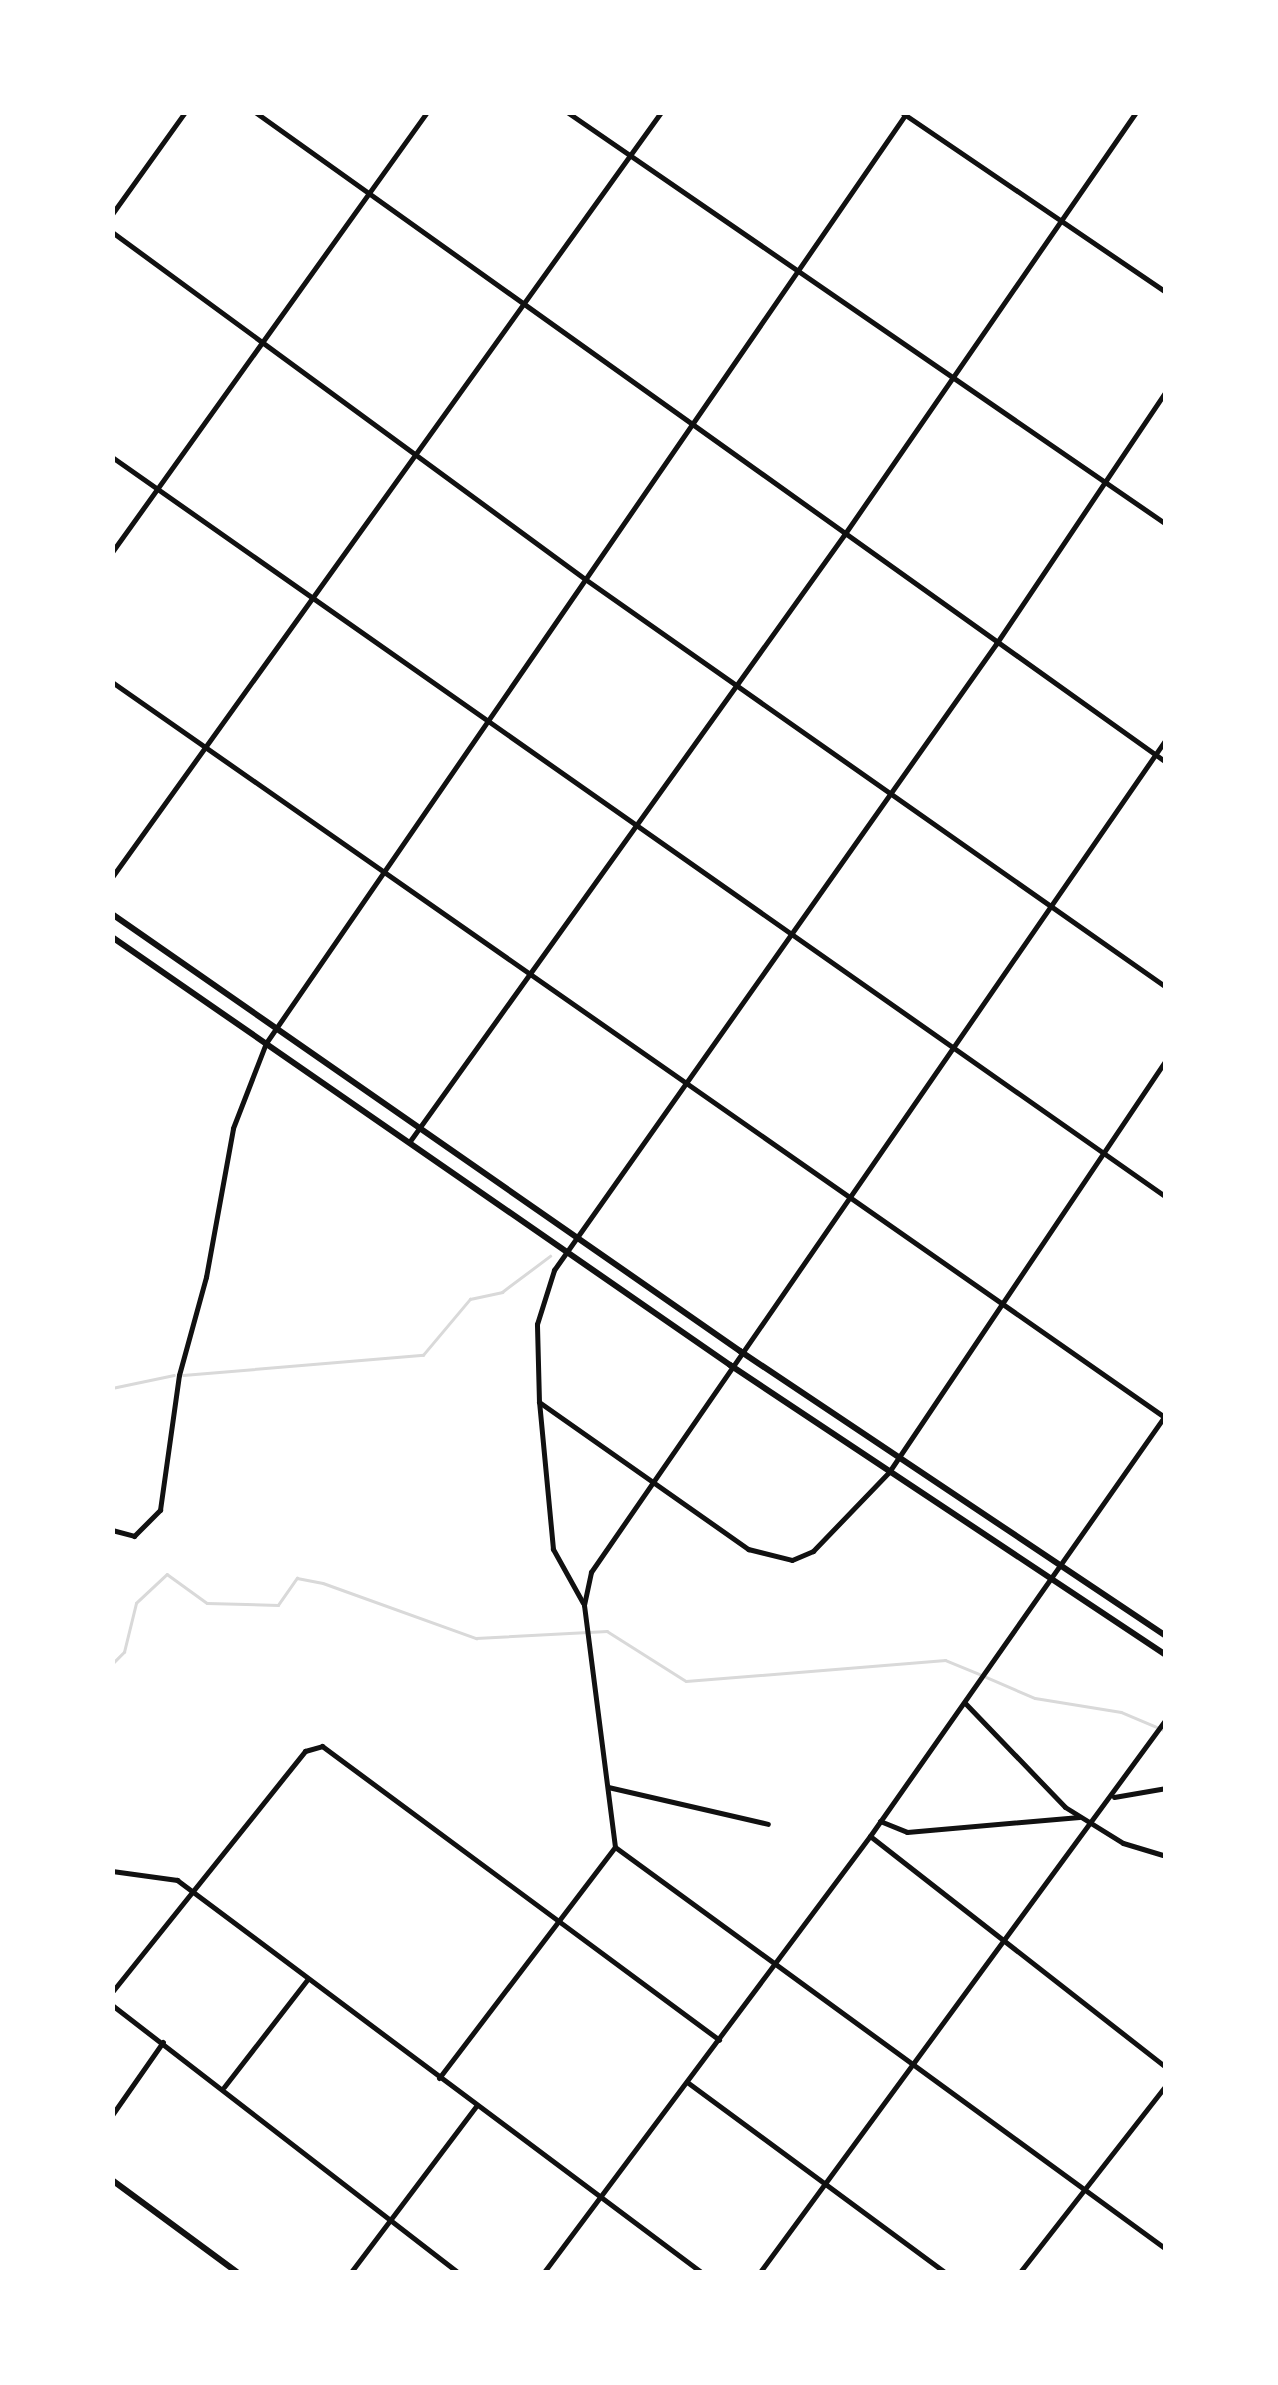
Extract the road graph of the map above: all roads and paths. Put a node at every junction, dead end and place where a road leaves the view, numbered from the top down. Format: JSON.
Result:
{"nodes":[{"id":1,"x":185,"y":112,"type":"edge"},
{"id":2,"x":255,"y":112,"type":"edge"},
{"id":3,"x":428,"y":112,"type":"edge"},
{"id":4,"x":567,"y":112,"type":"edge"},
{"id":5,"x":661,"y":112,"type":"edge"},
{"id":6,"x":1136,"y":112,"type":"edge"},
{"id":7,"x":904,"y":113,"type":"edge"},
{"id":8,"x":630,"y":156,"type":"junction"},
{"id":9,"x":368,"y":194,"type":"junction"},
{"id":10,"x":112,"y":214,"type":"edge"},
{"id":11,"x":1060,"y":222,"type":"junction"},
{"id":12,"x":112,"y":232,"type":"edge"},
{"id":13,"x":797,"y":272,"type":"junction"},
{"id":14,"x":1166,"y":292,"type":"edge"},
{"id":15,"x":523,"y":305,"type":"junction"},
{"id":16,"x":262,"y":344,"type":"junction"},
{"id":17,"x":952,"y":380,"type":"junction"},
{"id":18,"x":1166,"y":391,"type":"edge"},
{"id":19,"x":690,"y":427,"type":"junction"},
{"id":20,"x":415,"y":456,"type":"junction"},
{"id":21,"x":112,"y":458,"type":"edge"},
{"id":22,"x":1102,"y":481,"type":"junction"},
{"id":23,"x":158,"y":490,"type":"junction"},
{"id":24,"x":1166,"y":524,"type":"edge"},
{"id":25,"x":844,"y":535,"type":"junction"},
{"id":26,"x":112,"y":552,"type":"edge"},
{"id":27,"x":586,"y":579,"type":"junction"},
{"id":28,"x":312,"y":599,"type":"junction"},
{"id":29,"x":996,"y":644,"type":"junction"},
{"id":30,"x":112,"y":682,"type":"edge"},
{"id":31,"x":736,"y":685,"type":"junction"},
{"id":32,"x":489,"y":720,"type":"junction"},
{"id":33,"x":1166,"y":739,"type":"edge"},
{"id":34,"x":207,"y":746,"type":"junction"},
{"id":35,"x":1155,"y":755,"type":"junction"},
{"id":36,"x":1166,"y":762,"type":"edge"},
{"id":37,"x":891,"y":793,"type":"junction"},
{"id":38,"x":634,"y":826,"type":"junction"},
{"id":39,"x":385,"y":870,"type":"junction"},
{"id":40,"x":112,"y":877,"type":"edge"},
{"id":41,"x":1054,"y":907,"type":"junction"},
{"id":42,"x":112,"y":914,"type":"edge"},
{"id":43,"x":791,"y":935,"type":"junction"},
{"id":44,"x":112,"y":936,"type":"edge"},
{"id":45,"x":532,"y":971,"type":"junction"},
{"id":46,"x":1166,"y":987,"type":"edge"},
{"id":47,"x":277,"y":1027,"type":"junction"},
{"id":48,"x":266,"y":1043,"type":"junction"},
{"id":49,"x":952,"y":1048,"type":"junction"},
{"id":50,"x":1166,"y":1060,"type":"edge"},
{"id":51,"x":684,"y":1080,"type":"junction"},
{"id":52,"x":420,"y":1128,"type":"junction"},
{"id":53,"x":410,"y":1141,"type":"junction"},
{"id":54,"x":1100,"y":1151,"type":"junction"},
{"id":55,"x":1166,"y":1197,"type":"edge"},
{"id":56,"x":848,"y":1198,"type":"junction"},
{"id":57,"x":577,"y":1236,"type":"junction"},
{"id":58,"x":566,"y":1251,"type":"junction"},
{"id":59,"x":997,"y":1304,"type":"junction"},
{"id":60,"x":740,"y":1352,"type":"junction"},
{"id":61,"x":730,"y":1365,"type":"junction"},
{"id":62,"x":539,"y":1402,"type":"junction"},
{"id":63,"x":1165,"y":1416,"type":"edge"},
{"id":64,"x":896,"y":1456,"type":"junction"},
{"id":65,"x":890,"y":1472,"type":"junction"},
{"id":66,"x":650,"y":1481,"type":"junction"},
{"id":67,"x":112,"y":1530,"type":"edge"},
{"id":68,"x":1062,"y":1566,"type":"junction"},
{"id":69,"x":1053,"y":1579,"type":"junction"},
{"id":70,"x":584,"y":1605,"type":"junction"},
{"id":71,"x":1166,"y":1636,"type":"edge"},
{"id":72,"x":1166,"y":1655,"type":"edge"},
{"id":73,"x":966,"y":1703,"type":"junction"},
{"id":74,"x":1164,"y":1721,"type":"edge"},
{"id":75,"x":608,"y":1787,"type":"junction"},
{"id":76,"x":1166,"y":1788,"type":"edge"},
{"id":77,"x":1111,"y":1798,"type":"junction"},
{"id":78,"x":1079,"y":1816,"type":"junction"},
{"id":79,"x":880,"y":1821,"type":"junction"},
{"id":80,"x":768,"y":1824,"type":"dead end"},
{"id":81,"x":1091,"y":1825,"type":"junction"},
{"id":82,"x":870,"y":1836,"type":"junction"},
{"id":83,"x":615,"y":1847,"type":"junction"},
{"id":84,"x":1166,"y":1856,"type":"edge"},
{"id":85,"x":112,"y":1871,"type":"edge"},
{"id":86,"x":190,"y":1893,"type":"junction"},
{"id":87,"x":556,"y":1921,"type":"junction"},
{"id":88,"x":1004,"y":1944,"type":"junction"},
{"id":89,"x":778,"y":1962,"type":"junction"},
{"id":90,"x":307,"y":1980,"type":"junction"},
{"id":91,"x":112,"y":1992,"type":"edge"},
{"id":92,"x":112,"y":2006,"type":"edge"},
{"id":93,"x":718,"y":2040,"type":"junction"},
{"id":94,"x":163,"y":2042,"type":"junction"},
{"id":95,"x":916,"y":2063,"type":"junction"},
{"id":96,"x":1166,"y":2067,"type":"edge"},
{"id":97,"x":439,"y":2078,"type":"junction"},
{"id":98,"x":688,"y":2082,"type":"junction"},
{"id":99,"x":1166,"y":2085,"type":"edge"},
{"id":100,"x":224,"y":2087,"type":"junction"},
{"id":101,"x":476,"y":2106,"type":"junction"},
{"id":102,"x":112,"y":2114,"type":"edge"},
{"id":103,"x":112,"y":2180,"type":"edge"},
{"id":104,"x":825,"y":2184,"type":"junction"},
{"id":105,"x":1084,"y":2190,"type":"junction"},
{"id":106,"x":601,"y":2196,"type":"junction"},
{"id":107,"x":390,"y":2220,"type":"junction"},
{"id":108,"x":1166,"y":2250,"type":"edge"},
{"id":109,"x":237,"y":2272,"type":"edge"},
{"id":110,"x":351,"y":2272,"type":"edge"},
{"id":111,"x":458,"y":2272,"type":"edge"},
{"id":112,"x":544,"y":2272,"type":"edge"},
{"id":113,"x":701,"y":2272,"type":"edge"},
{"id":114,"x":760,"y":2272,"type":"edge"},
{"id":115,"x":945,"y":2272,"type":"edge"},
{"id":116,"x":1020,"y":2272,"type":"edge"}],
"edges":[{"from":1,"to":10,"type":"street"},
{"from":2,"to":9,"type":"street"},
{"from":3,"to":9,"type":"street"},
{"from":4,"to":8,"type":"street"},
{"from":5,"to":8,"type":"street"},
{"from":6,"to":11,"type":"street"},
{"from":7,"to":11,"type":"street"},
{"from":7,"to":13,"type":"street"},
{"from":8,"to":13,"type":"street"},
{"from":8,"to":15,"type":"street"},
{"from":9,"to":15,"type":"street"},
{"from":9,"to":16,"type":"street"},
{"from":11,"to":14,"type":"street"},
{"from":11,"to":17,"type":"street"},
{"from":12,"to":16,"type":"street"},
{"from":13,"to":17,"type":"street"},
{"from":13,"to":19,"type":"street"},
{"from":15,"to":19,"type":"street"},
{"from":15,"to":20,"type":"street"},
{"from":16,"to":20,"type":"street"},
{"from":16,"to":23,"type":"street"},
{"from":17,"to":22,"type":"street"},
{"from":17,"to":25,"type":"street"},
{"from":18,"to":22,"type":"street"},
{"from":19,"to":25,"type":"street"},
{"from":19,"to":27,"type":"street"},
{"from":20,"to":27,"type":"street"},
{"from":20,"to":28,"type":"street"},
{"from":21,"to":23,"type":"street"},
{"from":22,"to":24,"type":"street"},
{"from":22,"to":29,"type":"street"},
{"from":23,"to":26,"type":"street"},
{"from":23,"to":28,"type":"street"},
{"from":25,"to":29,"type":"street"},
{"from":25,"to":31,"type":"street"},
{"from":27,"to":31,"type":"street"},
{"from":27,"to":32,"type":"street"},
{"from":28,"to":32,"type":"street"},
{"from":28,"to":34,"type":"street"},
{"from":29,"to":35,"type":"street"},
{"from":29,"to":37,"type":"street"},
{"from":30,"to":34,"type":"street"},
{"from":31,"to":37,"type":"street"},
{"from":31,"to":38,"type":"street"},
{"from":32,"to":38,"type":"street"},
{"from":32,"to":39,"type":"street"},
{"from":33,"to":35,"type":"street"},
{"from":34,"to":39,"type":"street"},
{"from":34,"to":40,"type":"street"},
{"from":35,"to":36,"type":"street"},
{"from":35,"to":41,"type":"street"},
{"from":37,"to":41,"type":"street"},
{"from":37,"to":43,"type":"street"},
{"from":38,"to":43,"type":"street"},
{"from":38,"to":45,"type":"street"},
{"from":39,"to":45,"type":"street"},
{"from":39,"to":47,"type":"street"},
{"from":41,"to":46,"type":"street"},
{"from":41,"to":49,"type":"street"},
{"from":42,"to":47,"type":"street"},
{"from":43,"to":49,"type":"street"},
{"from":43,"to":51,"type":"street"},
{"from":44,"to":48,"type":"street"},
{"from":45,"to":51,"type":"street"},
{"from":45,"to":52,"type":"street"},
{"from":47,"to":48,"type":"street"},
{"from":47,"to":52,"type":"street"},
{"from":48,"to":53,"type":"street"},
{"from":48,"to":67,"type":"street"},
{"from":49,"to":54,"type":"street"},
{"from":49,"to":56,"type":"street"},
{"from":50,"to":54,"type":"street"},
{"from":51,"to":56,"type":"street"},
{"from":51,"to":57,"type":"street"},
{"from":52,"to":53,"type":"street"},
{"from":52,"to":57,"type":"street"},
{"from":53,"to":58,"type":"street"},
{"from":54,"to":55,"type":"street"},
{"from":54,"to":59,"type":"street"},
{"from":56,"to":59,"type":"street"},
{"from":56,"to":60,"type":"street"},
{"from":57,"to":58,"type":"street"},
{"from":57,"to":60,"type":"street"},
{"from":58,"to":61,"type":"street"},
{"from":58,"to":62,"type":"street"},
{"from":59,"to":63,"type":"street"},
{"from":59,"to":64,"type":"street"},
{"from":60,"to":61,"type":"street"},
{"from":60,"to":64,"type":"street"},
{"from":61,"to":65,"type":"street"},
{"from":61,"to":66,"type":"street"},
{"from":62,"to":66,"type":"street"},
{"from":62,"to":70,"type":"street"},
{"from":63,"to":68,"type":"street"},
{"from":64,"to":65,"type":"street"},
{"from":64,"to":68,"type":"street"},
{"from":65,"to":66,"type":"street"},
{"from":65,"to":69,"type":"street"},
{"from":66,"to":70,"type":"street"},
{"from":68,"to":69,"type":"street"},
{"from":68,"to":71,"type":"street"},
{"from":69,"to":72,"type":"street"},
{"from":69,"to":73,"type":"street"},
{"from":70,"to":75,"type":"street"},
{"from":73,"to":78,"type":"street"},
{"from":73,"to":79,"type":"street"},
{"from":74,"to":77,"type":"street"},
{"from":75,"to":80,"type":"street"},
{"from":75,"to":83,"type":"street"},
{"from":76,"to":77,"type":"street"},
{"from":77,"to":81,"type":"street"},
{"from":78,"to":79,"type":"street"},
{"from":78,"to":81,"type":"street"},
{"from":79,"to":82,"type":"street"},
{"from":81,"to":84,"type":"street"},
{"from":81,"to":88,"type":"street"},
{"from":82,"to":88,"type":"street"},
{"from":82,"to":89,"type":"street"},
{"from":83,"to":87,"type":"street"},
{"from":83,"to":89,"type":"street"},
{"from":85,"to":86,"type":"street"},
{"from":86,"to":87,"type":"street"},
{"from":86,"to":90,"type":"street"},
{"from":86,"to":91,"type":"street"},
{"from":87,"to":93,"type":"street"},
{"from":87,"to":97,"type":"street"},
{"from":88,"to":95,"type":"street"},
{"from":88,"to":96,"type":"street"},
{"from":89,"to":93,"type":"street"},
{"from":89,"to":95,"type":"street"},
{"from":90,"to":97,"type":"street"},
{"from":90,"to":100,"type":"street"},
{"from":92,"to":94,"type":"street"},
{"from":93,"to":98,"type":"street"},
{"from":94,"to":100,"type":"street"},
{"from":94,"to":102,"type":"street"},
{"from":95,"to":104,"type":"street"},
{"from":95,"to":105,"type":"street"},
{"from":97,"to":101,"type":"street"},
{"from":98,"to":104,"type":"street"},
{"from":98,"to":106,"type":"street"},
{"from":99,"to":105,"type":"street"},
{"from":100,"to":107,"type":"street"},
{"from":101,"to":106,"type":"street"},
{"from":101,"to":107,"type":"street"},
{"from":103,"to":109,"type":"street"},
{"from":104,"to":114,"type":"street"},
{"from":104,"to":115,"type":"street"},
{"from":105,"to":108,"type":"street"},
{"from":105,"to":116,"type":"street"},
{"from":106,"to":112,"type":"street"},
{"from":106,"to":113,"type":"street"},
{"from":107,"to":110,"type":"street"},
{"from":107,"to":111,"type":"street"}]}
